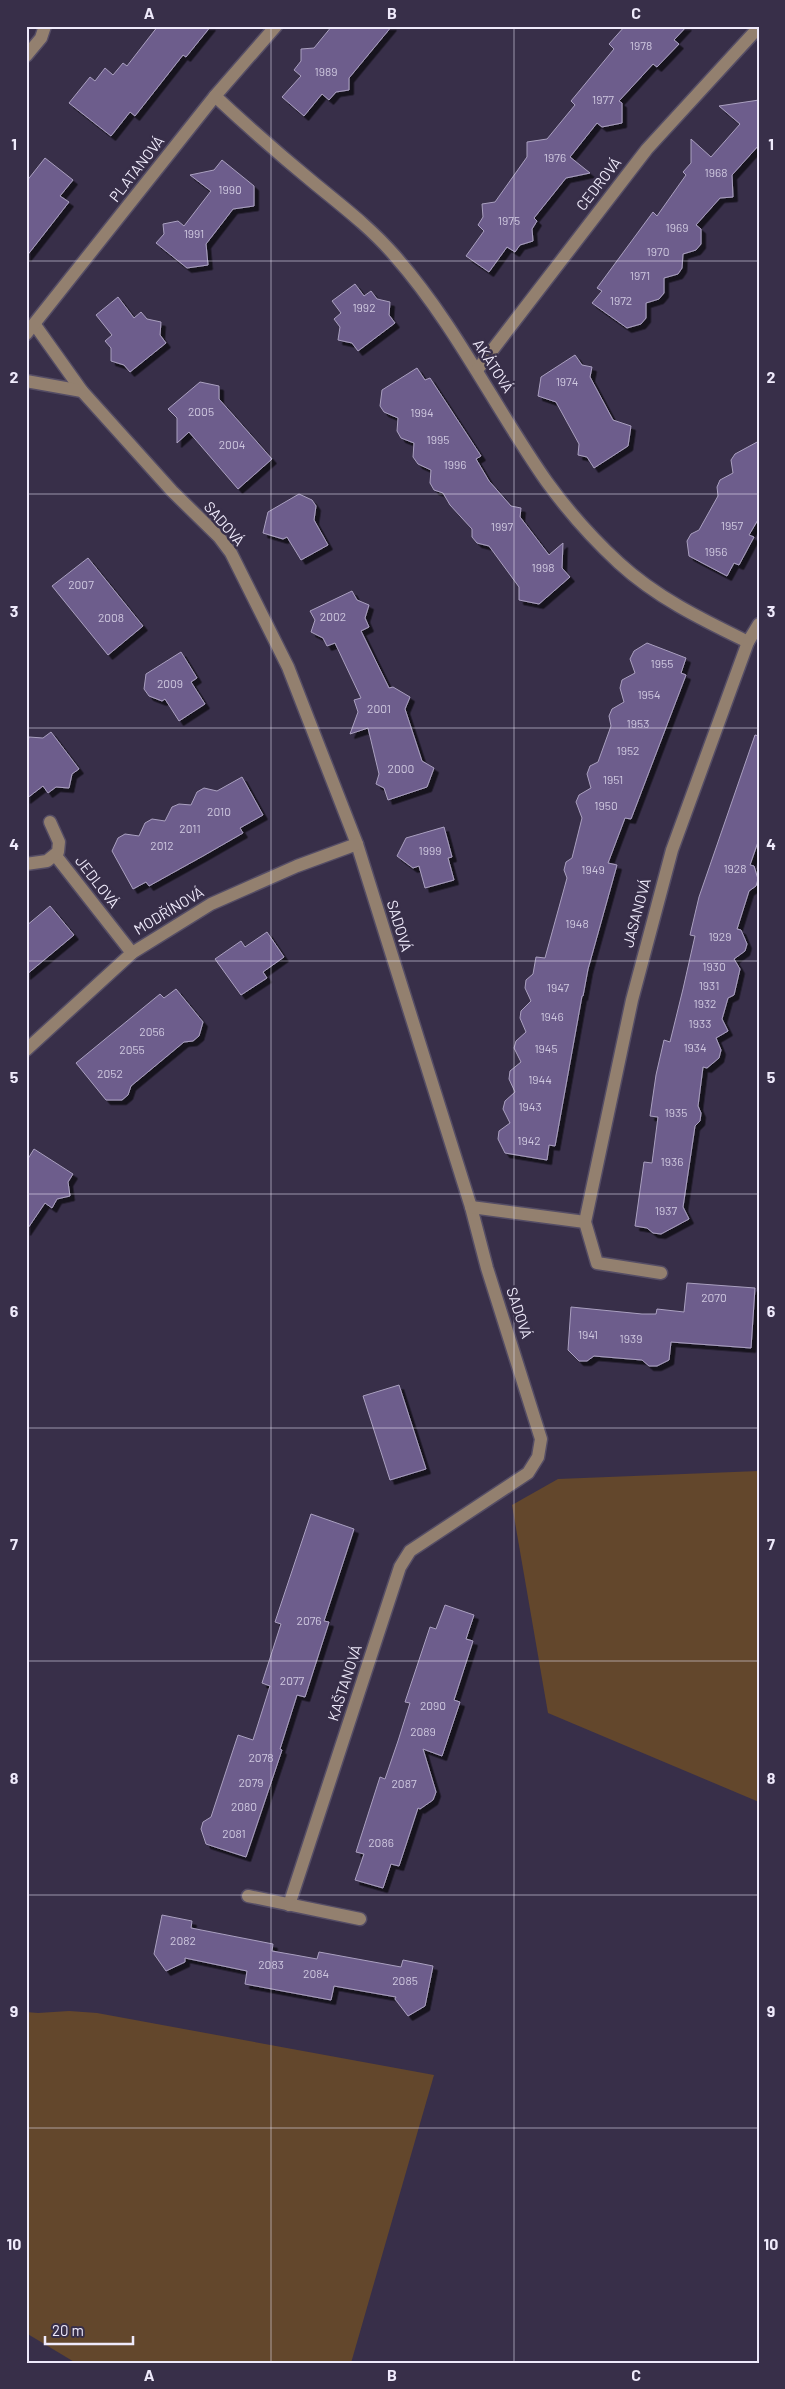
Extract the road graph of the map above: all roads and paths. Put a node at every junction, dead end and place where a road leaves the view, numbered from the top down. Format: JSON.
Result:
{"nodes":[{"id":1,"x":45,"y":26,"type":"edge"},
{"id":2,"x":276,"y":26,"type":"edge"},
{"id":3,"x":759,"y":27,"type":"edge"},
{"id":4,"x":26,"y":56,"type":"edge"},
{"id":5,"x":215,"y":96,"type":"junction"},
{"id":6,"x":30,"y":330,"type":"edge"},
{"id":7,"x":477,"y":370,"type":"junction"},
{"id":8,"x":26,"y":381,"type":"edge"},
{"id":9,"x":82,"y":391,"type":"junction"},
{"id":10,"x":759,"y":624,"type":"edge"},
{"id":11,"x":748,"y":642,"type":"junction"},
{"id":12,"x":50,"y":822,"type":"dead end"},
{"id":13,"x":357,"y":844,"type":"junction"},
{"id":14,"x":56,"y":856,"type":"junction"},
{"id":15,"x":26,"y":864,"type":"edge"},
{"id":16,"x":132,"y":953,"type":"junction"},
{"id":17,"x":26,"y":1050,"type":"edge"},
{"id":18,"x":471,"y":1207,"type":"junction"},
{"id":19,"x":585,"y":1222,"type":"junction"},
{"id":20,"x":661,"y":1273,"type":"dead end"},
{"id":21,"x":478,"y":1506,"type":"joint"},
{"id":22,"x":248,"y":1896,"type":"dead end"},
{"id":23,"x":290,"y":1905,"type":"junction"},
{"id":24,"x":360,"y":1919,"type":"dead end"}],
"edges":[{"from":1,"to":4,"type":"street"},
{"from":2,"to":5,"type":"street","name":"PLATANOVÁ"},
{"from":3,"to":7,"type":"street","name":"CEDROVÁ"},
{"from":5,"to":6,"type":"street","name":"PLATANOVÁ"},
{"from":5,"to":7,"type":"street","name":"AKÁTOVÁ"},
{"from":6,"to":9,"type":"street","name":"SADOVÁ"},
{"from":7,"to":11,"type":"street","name":"AKÁTOVÁ"},
{"from":8,"to":9,"type":"street"},
{"from":9,"to":13,"type":"street","name":"SADOVÁ"},
{"from":10,"to":11,"type":"street","name":"JASANOVÁ"},
{"from":11,"to":19,"type":"street","name":"JASANOVÁ"},
{"from":12,"to":14,"type":"street","name":"JEDLOVÁ"},
{"from":13,"to":16,"type":"street","name":"MODŘÍNOVÁ"},
{"from":13,"to":18,"type":"street","name":"SADOVÁ"},
{"from":14,"to":15,"type":"street","name":"JEDLOVÁ"},
{"from":14,"to":16,"type":"street","name":"JEDLOVÁ"},
{"from":16,"to":17,"type":"street","name":"MODŘÍNOVÁ"},
{"from":18,"to":19,"type":"street"},
{"from":18,"to":21,"type":"street","name":"SADOVÁ"},
{"from":19,"to":20,"type":"street","name":"JASANOVÁ"},
{"from":21,"to":23,"type":"street","name":"KAŠTANOVÁ"},
{"from":22,"to":23,"type":"street"},
{"from":23,"to":24,"type":"street"}]}
